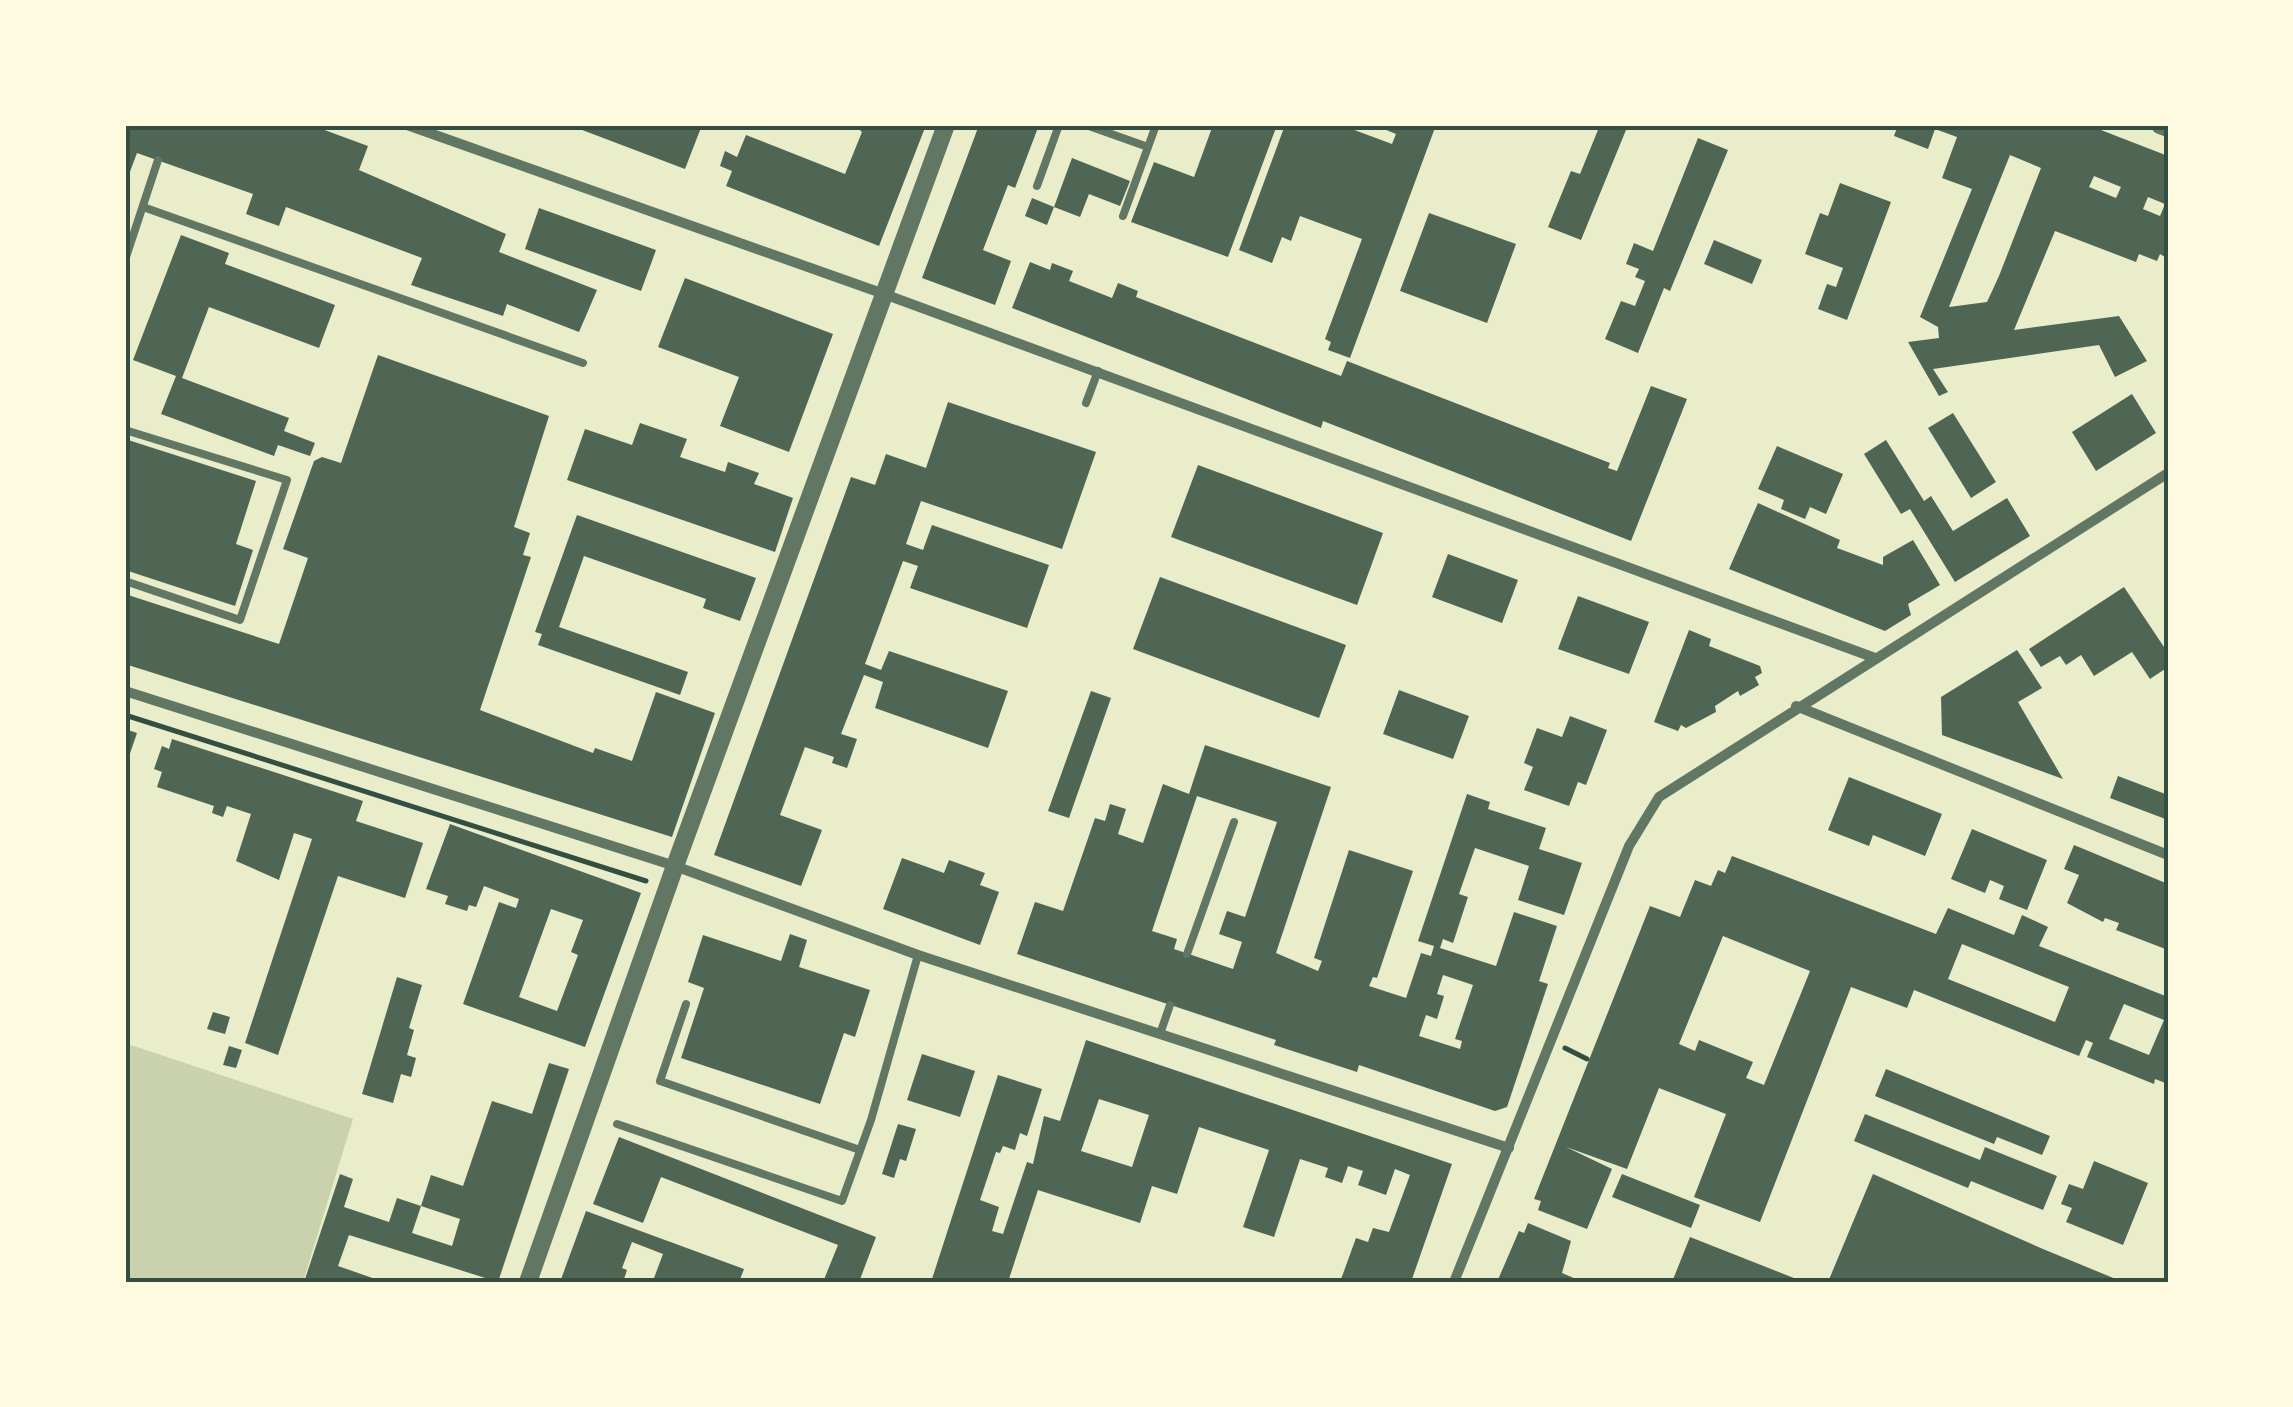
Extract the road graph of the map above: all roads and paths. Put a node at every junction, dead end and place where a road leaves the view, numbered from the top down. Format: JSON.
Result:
{"nodes":[{"id":1,"x":407,"y":125,"type":"edge"},
{"id":2,"x":946,"y":125,"type":"edge"},
{"id":3,"x":1059,"y":125,"type":"edge"},
{"id":4,"x":1086,"y":125,"type":"edge"},
{"id":5,"x":1156,"y":125,"type":"edge"},
{"id":6,"x":2160,"y":125,"type":"edge"},
{"id":7,"x":2168,"y":128,"type":"edge"},
{"id":8,"x":1148,"y":147,"type":"junction"},
{"id":9,"x":158,"y":160,"type":"dead end"},
{"id":10,"x":1038,"y":186,"type":"dead end"},
{"id":11,"x":143,"y":206,"type":"junction"},
{"id":12,"x":1124,"y":216,"type":"dead end"},
{"id":13,"x":125,"y":260,"type":"edge"},
{"id":14,"x":884,"y":294,"type":"junction"},
{"id":15,"x":584,"y":363,"type":"dead end"},
{"id":16,"x":1098,"y":371,"type":"junction"},
{"id":17,"x":1086,"y":403,"type":"dead end"},
{"id":18,"x":125,"y":430,"type":"edge"},
{"id":19,"x":2168,"y":473,"type":"edge"},
{"id":20,"x":125,"y":581,"type":"edge"},
{"id":21,"x":1875,"y":658,"type":"junction"},
{"id":22,"x":125,"y":691,"type":"edge"},
{"id":23,"x":1796,"y":706,"type":"junction"},
{"id":24,"x":125,"y":715,"type":"edge"},
{"id":25,"x":1234,"y":822,"type":"dead end"},
{"id":26,"x":2168,"y":856,"type":"edge"},
{"id":27,"x":674,"y":866,"type":"junction"},
{"id":28,"x":650,"y":882,"type":"dead end"},
{"id":29,"x":918,"y":954,"type":"junction"},
{"id":30,"x":1187,"y":954,"type":"dead end"},
{"id":31,"x":686,"y":1004,"type":"dead end"},
{"id":32,"x":1170,"y":1005,"type":"dead end"},
{"id":33,"x":1160,"y":1034,"type":"junction"},
{"id":34,"x":1554,"y":1042,"type":"junction"},
{"id":35,"x":1587,"y":1059,"type":"dead end"},
{"id":36,"x":617,"y":1124,"type":"dead end"},
{"id":37,"x":1509,"y":1148,"type":"junction"},
{"id":38,"x":860,"y":1150,"type":"junction"},
{"id":39,"x":528,"y":1282,"type":"edge"},
{"id":40,"x":1454,"y":1282,"type":"edge"}],
"edges":[{"from":1,"to":14,"type":"street"},
{"from":2,"to":14,"type":"street"},
{"from":3,"to":10,"type":"lane"},
{"from":4,"to":8,"type":"lane"},
{"from":5,"to":8,"type":"lane"},
{"from":6,"to":7,"type":"street"},
{"from":8,"to":12,"type":"lane"},
{"from":9,"to":11,"type":"lane"},
{"from":11,"to":13,"type":"lane"},
{"from":11,"to":15,"type":"lane"},
{"from":14,"to":16,"type":"street"},
{"from":14,"to":27,"type":"street"},
{"from":16,"to":17,"type":"lane"},
{"from":16,"to":21,"type":"street"},
{"from":18,"to":20,"type":"lane"},
{"from":19,"to":21,"type":"street"},
{"from":21,"to":23,"type":"street"},
{"from":22,"to":27,"type":"street"},
{"from":23,"to":26,"type":"street"},
{"from":23,"to":34,"type":"street"},
{"from":24,"to":28,"type":"path"},
{"from":25,"to":30,"type":"lane"},
{"from":27,"to":29,"type":"street"},
{"from":27,"to":39,"type":"street"},
{"from":29,"to":33,"type":"street"},
{"from":29,"to":38,"type":"lane"},
{"from":31,"to":38,"type":"lane"},
{"from":32,"to":33,"type":"lane"},
{"from":33,"to":37,"type":"street"},
{"from":34,"to":35,"type":"path"},
{"from":34,"to":37,"type":"street"},
{"from":36,"to":38,"type":"lane"},
{"from":37,"to":40,"type":"street"}]}
